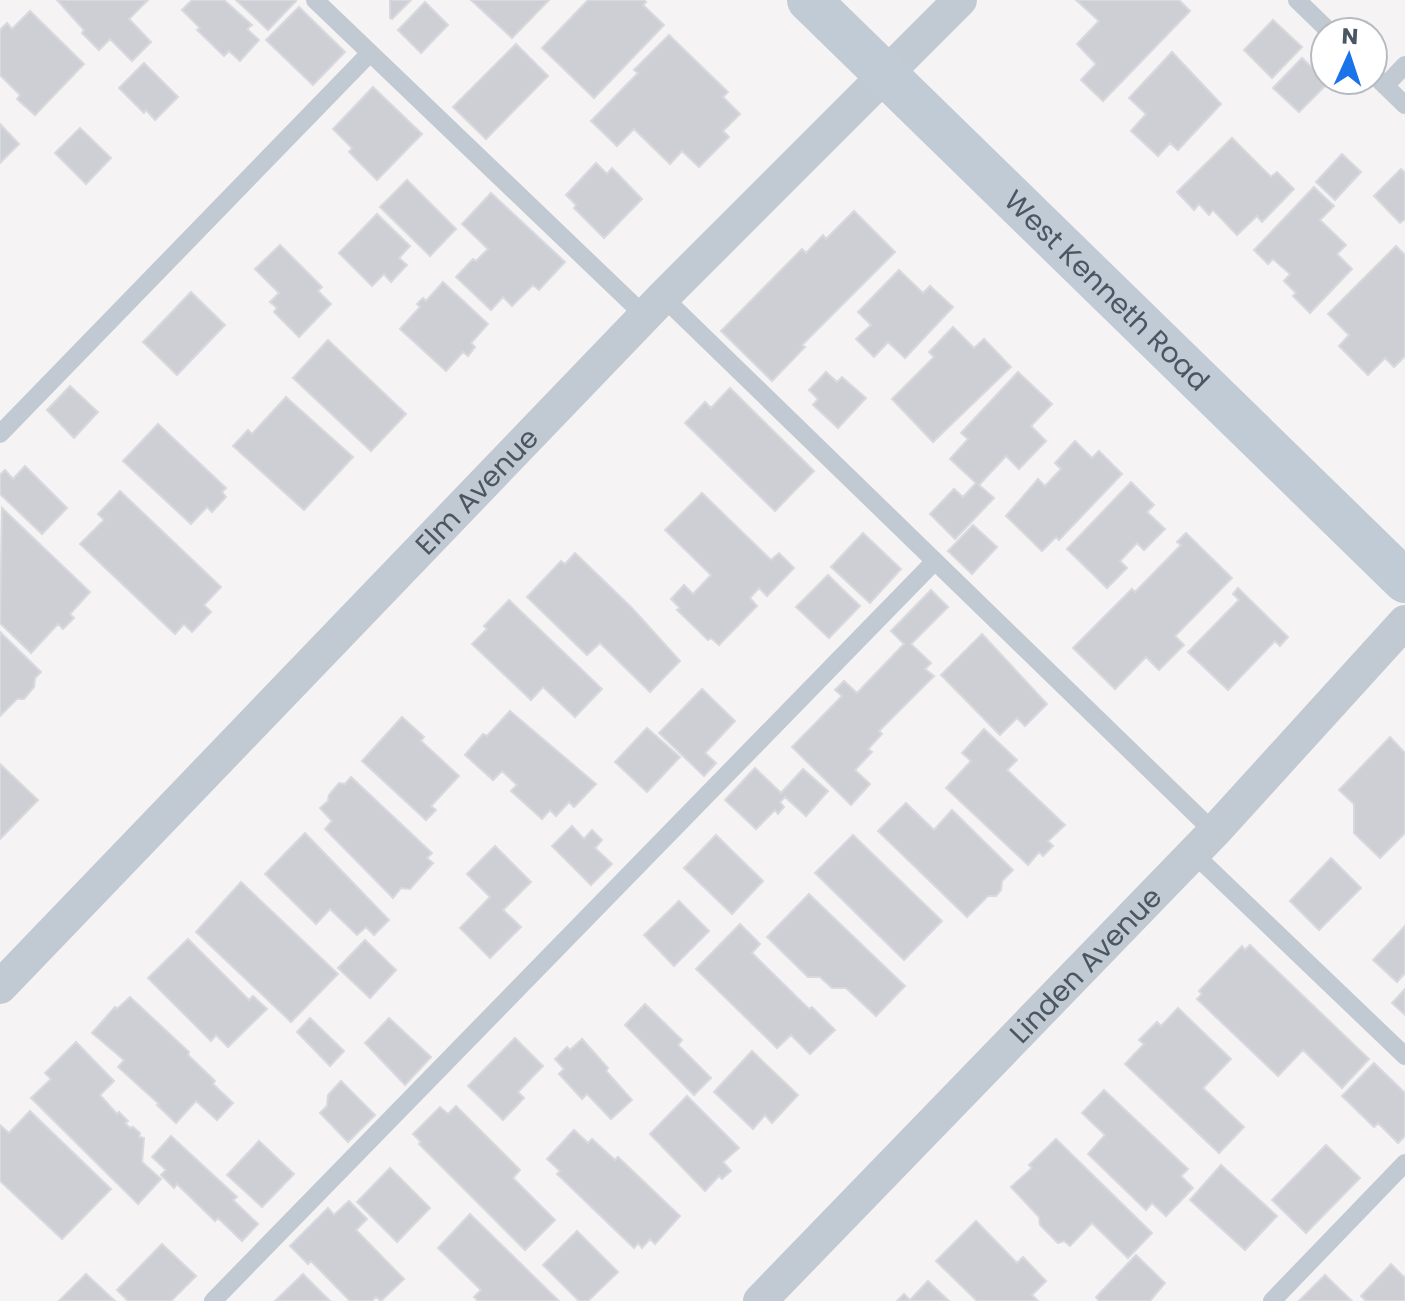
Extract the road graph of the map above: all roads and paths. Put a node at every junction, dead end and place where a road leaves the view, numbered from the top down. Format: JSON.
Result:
{"nodes":[{"id":1,"x":315,"y":0,"type":"edge"},
{"id":2,"x":809,"y":0,"type":"edge"},
{"id":3,"x":960,"y":0,"type":"edge"},
{"id":4,"x":1297,"y":0,"type":"edge"},
{"id":5,"x":1314,"y":16,"type":"edge"},
{"id":6,"x":370,"y":53,"type":"junction"},
{"id":7,"x":886,"y":76,"type":"junction"},
{"id":8,"x":1389,"y":90,"type":"edge"},
{"id":9,"x":1405,"y":105,"type":"edge"},
{"id":10,"x":654,"y":306,"type":"junction"},
{"id":11,"x":0,"y":434,"type":"edge"},
{"id":12,"x":934,"y":562,"type":"junction"},
{"id":13,"x":1405,"y":581,"type":"edge"},
{"id":14,"x":1405,"y":622,"type":"edge"},
{"id":15,"x":1203,"y":842,"type":"junction"},
{"id":16,"x":0,"y":987,"type":"edge"},
{"id":17,"x":1405,"y":1056,"type":"edge"},
{"id":18,"x":1405,"y":1163,"type":"edge"},
{"id":19,"x":213,"y":1301,"type":"edge"},
{"id":20,"x":760,"y":1301,"type":"edge"},
{"id":21,"x":1272,"y":1301,"type":"edge"}],
"edges":[{"from":1,"to":6,"type":"lane"},
{"from":2,"to":7,"type":"street","name":"West Kenneth Road"},
{"from":3,"to":7,"type":"street","name":"Elm Avenue"},
{"from":4,"to":5,"type":"lane"},
{"from":6,"to":10,"type":"lane"},
{"from":6,"to":11,"type":"lane"},
{"from":7,"to":10,"type":"street","name":"Elm Avenue"},
{"from":7,"to":13,"type":"street","name":"West Kenneth Road"},
{"from":8,"to":9,"type":"lane"},
{"from":10,"to":12,"type":"lane"},
{"from":10,"to":16,"type":"street","name":"Elm Avenue"},
{"from":12,"to":15,"type":"lane"},
{"from":12,"to":19,"type":"lane"},
{"from":14,"to":15,"type":"street","name":"Linden Avenue"},
{"from":15,"to":17,"type":"lane"},
{"from":15,"to":20,"type":"street","name":"Linden Avenue"},
{"from":18,"to":21,"type":"lane"}]}
